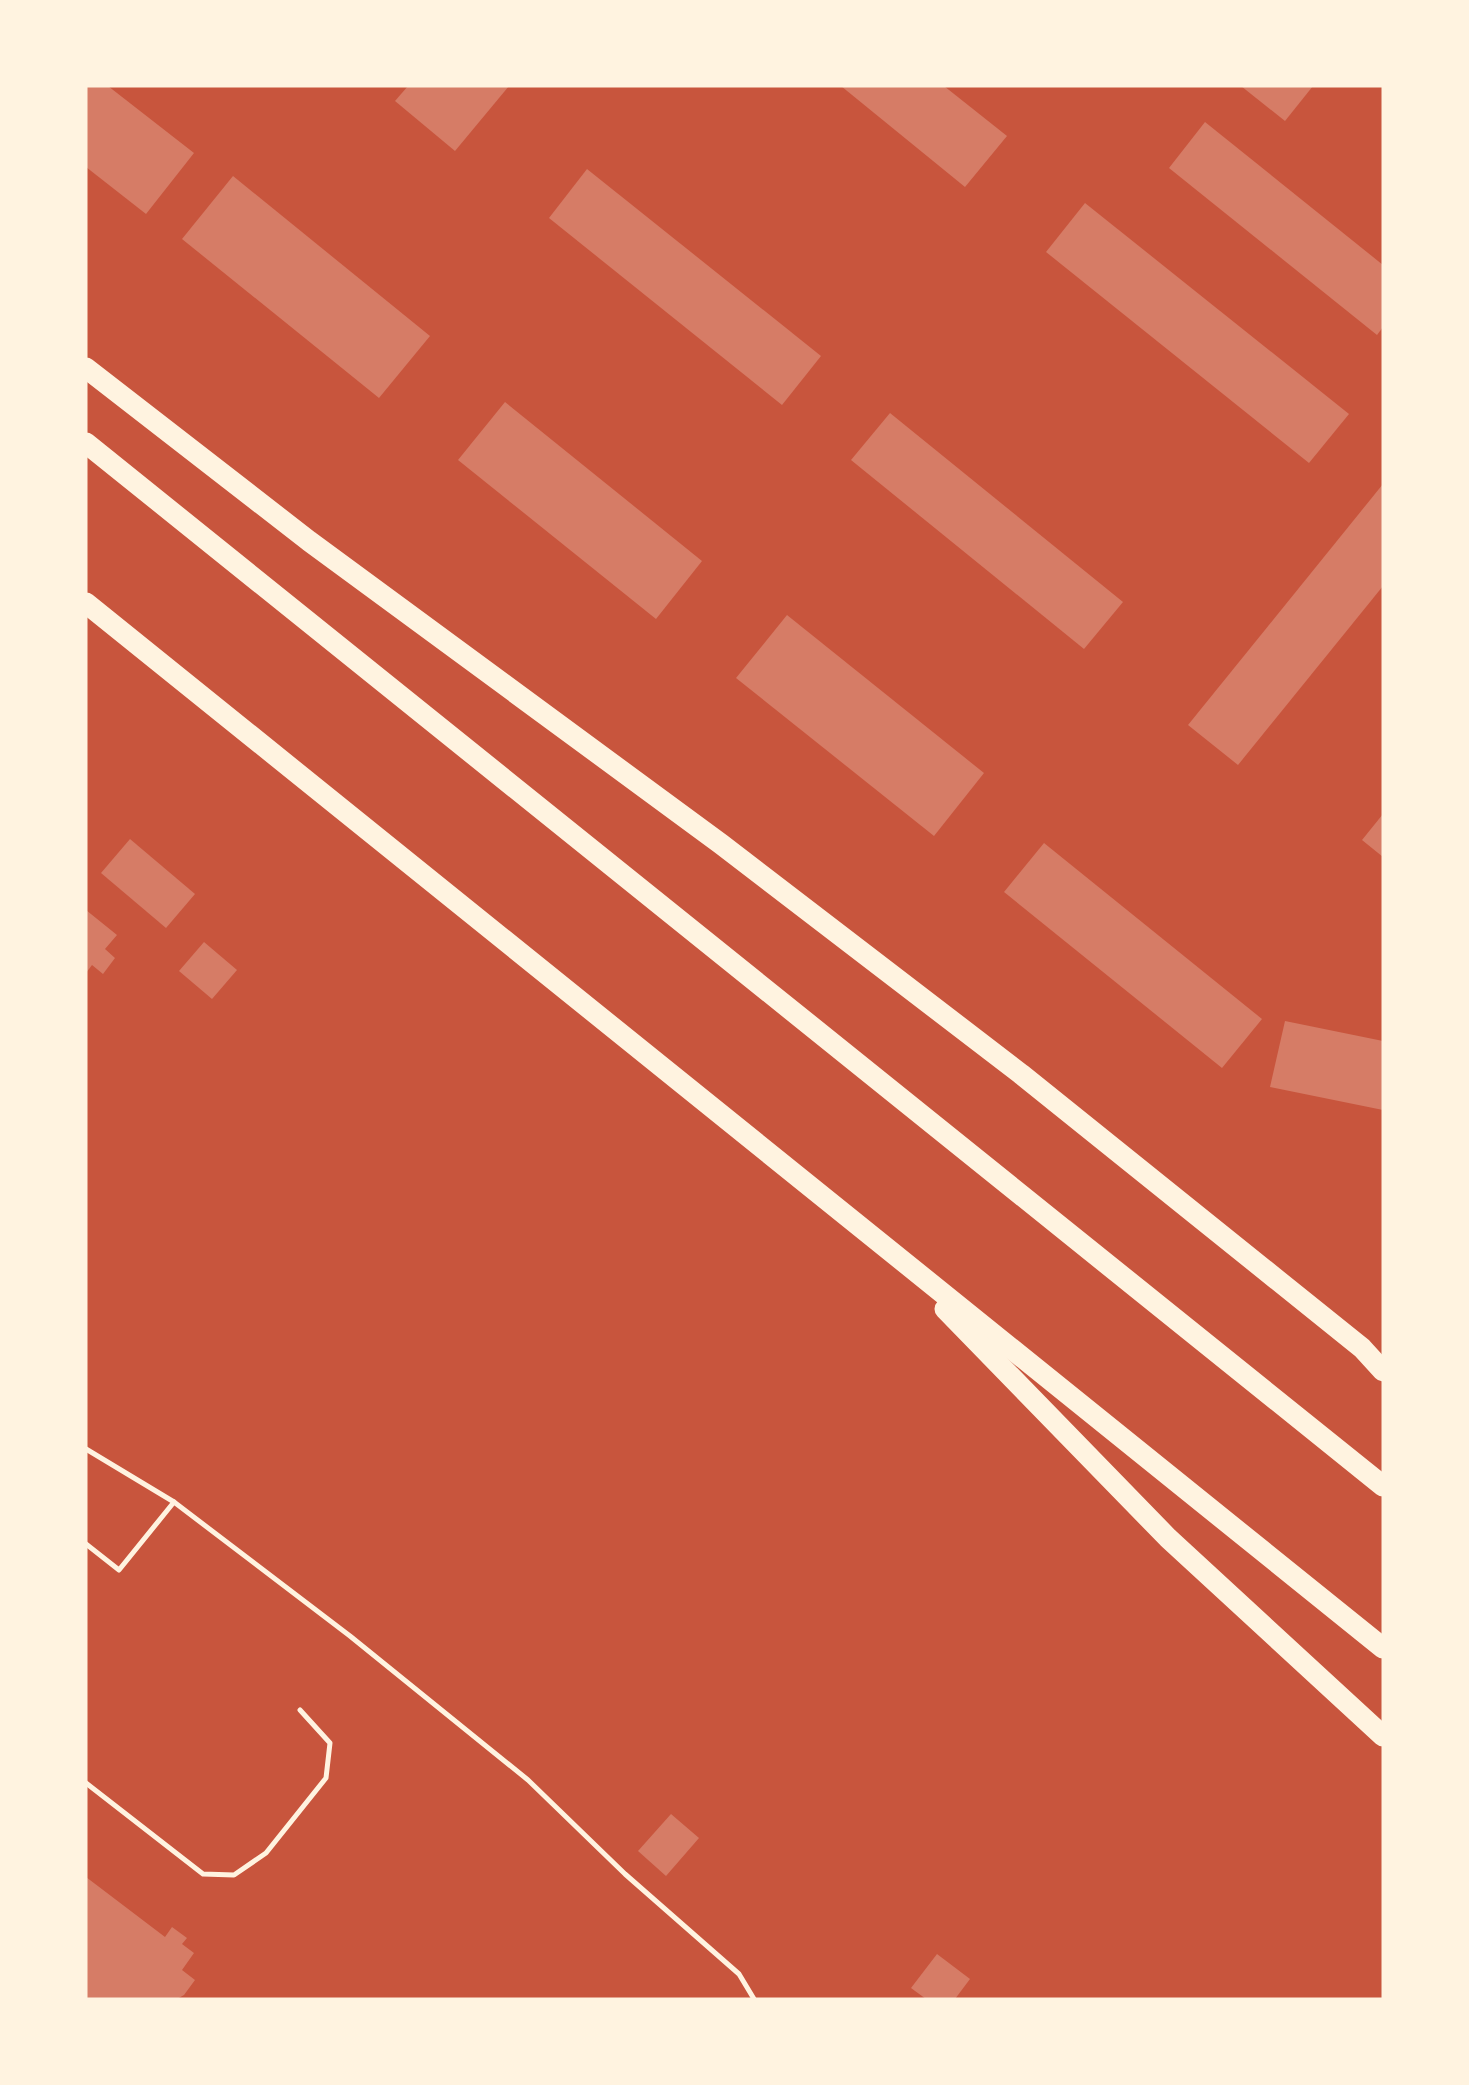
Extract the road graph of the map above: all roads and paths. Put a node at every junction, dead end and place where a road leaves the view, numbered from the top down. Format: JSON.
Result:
{"nodes":[{"id":1,"x":86,"y":368,"type":"edge"},
{"id":2,"x":86,"y":443,"type":"edge"},
{"id":3,"x":86,"y":603,"type":"edge"},
{"id":4,"x":880,"y":1243,"type":"junction"},
{"id":5,"x":1362,"y":1348,"type":"junction"},
{"id":6,"x":1383,"y":1360,"type":"edge"},
{"id":7,"x":1383,"y":1371,"type":"edge"},
{"id":8,"x":86,"y":1449,"type":"edge"},
{"id":9,"x":1383,"y":1486,"type":"edge"},
{"id":10,"x":174,"y":1502,"type":"junction"},
{"id":11,"x":86,"y":1544,"type":"edge"},
{"id":12,"x":1383,"y":1648,"type":"edge"},
{"id":13,"x":300,"y":1710,"type":"dead end"},
{"id":14,"x":1383,"y":1736,"type":"edge"},
{"id":15,"x":86,"y":1783,"type":"edge"},
{"id":16,"x":754,"y":1999,"type":"edge"}],
"edges":[{"from":1,"to":5,"type":"highway"},
{"from":2,"to":9,"type":"highway"},
{"from":3,"to":4,"type":"highway"},
{"from":4,"to":12,"type":"highway"},
{"from":4,"to":14,"type":"highway"},
{"from":5,"to":6,"type":"highway"},
{"from":5,"to":7,"type":"highway"},
{"from":8,"to":10,"type":"lane"},
{"from":10,"to":11,"type":"lane"},
{"from":10,"to":16,"type":"lane"},
{"from":13,"to":15,"type":"lane"}]}
